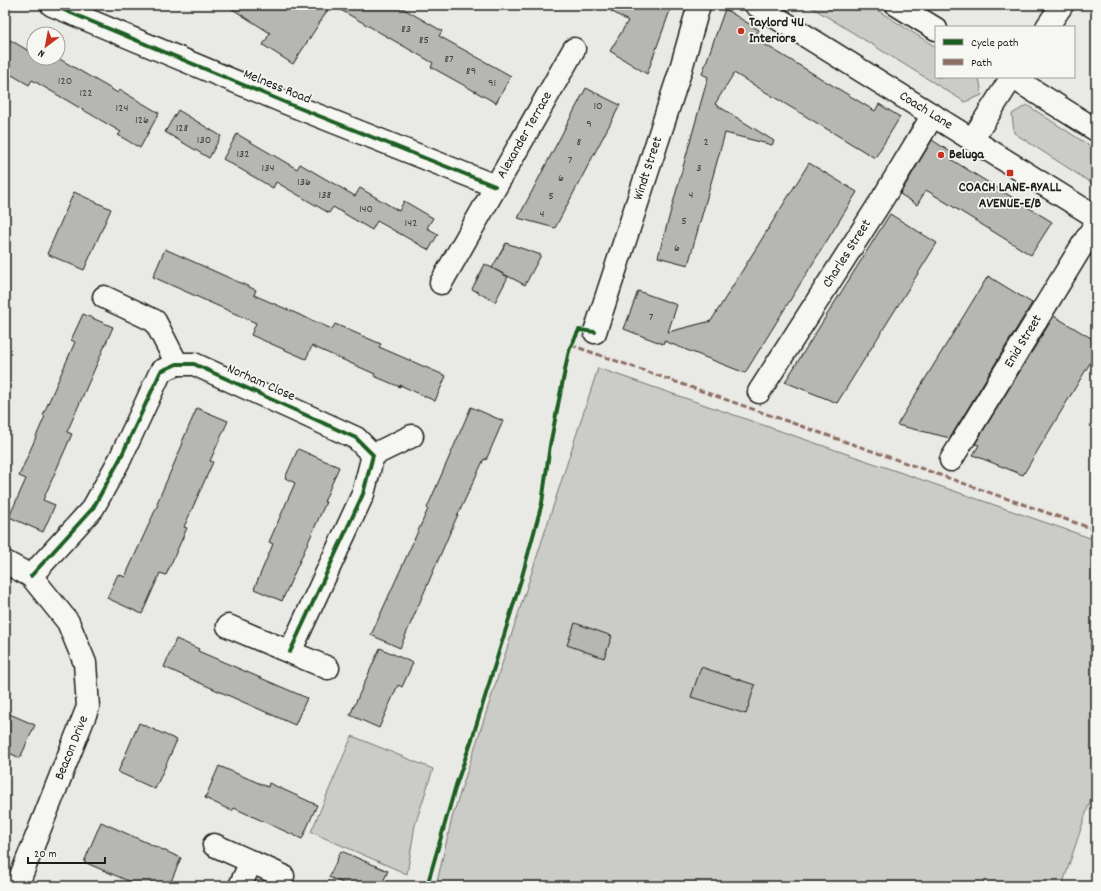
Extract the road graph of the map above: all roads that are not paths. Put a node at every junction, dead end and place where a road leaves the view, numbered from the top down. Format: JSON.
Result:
{"nodes":[{"id":1,"x":52,"y":5,"type":"edge"},
{"id":2,"x":699,"y":5,"type":"edge"},
{"id":3,"x":756,"y":5,"type":"edge"},
{"id":4,"x":897,"y":5,"type":"edge"},
{"id":5,"x":1062,"y":5,"type":"edge"},
{"id":6,"x":1048,"y":26,"type":"edge"},
{"id":7,"x":935,"y":28,"type":"edge"},
{"id":8,"x":574,"y":49,"type":"dead end"},
{"id":9,"x":1011,"y":78,"type":"edge"},
{"id":10,"x":1014,"y":78,"type":"edge"},
{"id":11,"x":933,"y":115,"type":"junction"},
{"id":12,"x":1096,"y":130,"type":"edge"},
{"id":13,"x":972,"y":140,"type":"junction"},
{"id":14,"x":496,"y":186,"type":"junction"},
{"id":15,"x":1096,"y":217,"type":"edge"},
{"id":16,"x":1096,"y":223,"type":"edge"},
{"id":17,"x":441,"y":283,"type":"dead end"},
{"id":18,"x":104,"y":297,"type":"dead end"},
{"id":19,"x":595,"y":332,"type":"dead end"},
{"id":20,"x":177,"y":364,"type":"junction"},
{"id":21,"x":759,"y":392,"type":"dead end"},
{"id":22,"x":412,"y":436,"type":"dead end"},
{"id":23,"x":373,"y":455,"type":"junction"},
{"id":24,"x":951,"y":460,"type":"dead end"},
{"id":25,"x":5,"y":562,"type":"edge"},
{"id":26,"x":31,"y":576,"type":"junction"},
{"id":27,"x":228,"y":626,"type":"dead end"},
{"id":28,"x":290,"y":652,"type":"junction"},
{"id":29,"x":328,"y":668,"type":"dead end"},
{"id":30,"x":214,"y":846,"type":"dead end"},
{"id":31,"x":251,"y":862,"type":"junction"},
{"id":32,"x":283,"y":876,"type":"dead end"},
{"id":33,"x":25,"y":883,"type":"edge"},
{"id":34,"x":240,"y":886,"type":"edge"}],
"edges":[{"from":1,"to":14,"type":"street","name":"Melness Road"},
{"from":2,"to":19,"type":"street","name":"Windt Street"},
{"from":3,"to":11,"type":"street","name":"Coach Lane"},
{"from":4,"to":7,"type":"street"},
{"from":5,"to":6,"type":"street"},
{"from":8,"to":14,"type":"street","name":"Alexander Terrace"},
{"from":9,"to":13,"type":"street"},
{"from":10,"to":12,"type":"street"},
{"from":11,"to":13,"type":"street","name":"Coach Lane"},
{"from":11,"to":21,"type":"street","name":"Charles Street"},
{"from":13,"to":15,"type":"street","name":"Coach Lane"},
{"from":14,"to":17,"type":"street","name":"Alexander Terrace"},
{"from":16,"to":24,"type":"street","name":"Enid Street"},
{"from":18,"to":20,"type":"street"},
{"from":20,"to":23,"type":"street","name":"Norham Close"},
{"from":20,"to":26,"type":"street"},
{"from":22,"to":23,"type":"street"},
{"from":23,"to":28,"type":"street"},
{"from":25,"to":26,"type":"street","name":"Beacon Drive"},
{"from":26,"to":33,"type":"street","name":"Beacon Drive"},
{"from":27,"to":28,"type":"street"},
{"from":28,"to":29,"type":"street"},
{"from":30,"to":31,"type":"street"},
{"from":31,"to":32,"type":"street"},
{"from":31,"to":34,"type":"street"}]}
